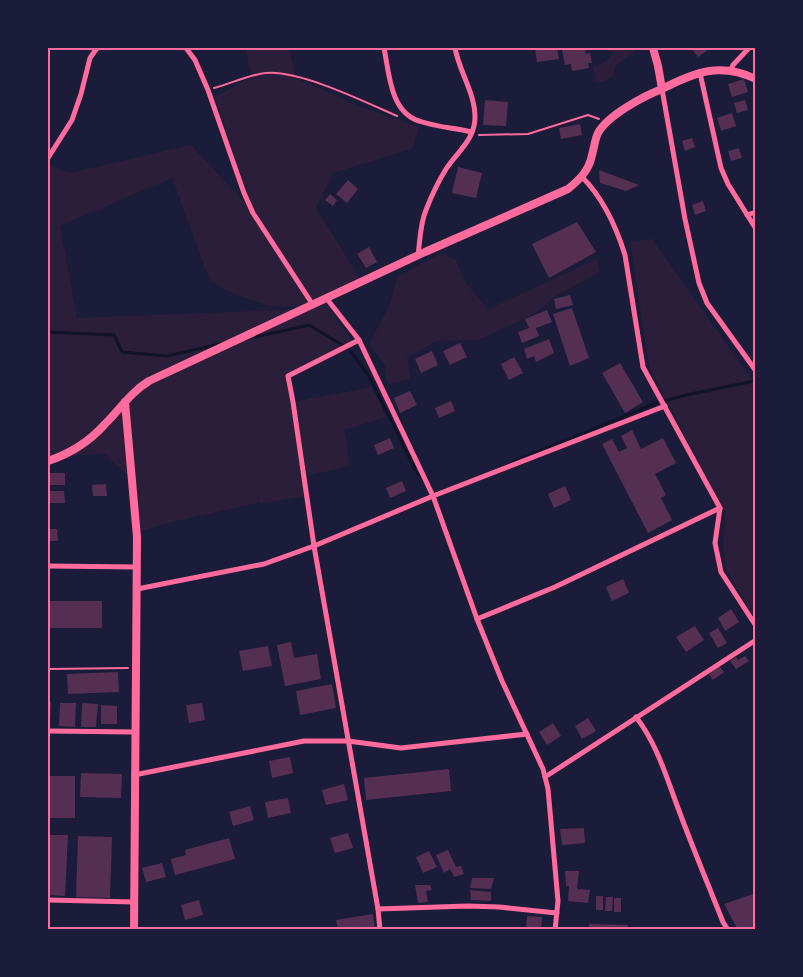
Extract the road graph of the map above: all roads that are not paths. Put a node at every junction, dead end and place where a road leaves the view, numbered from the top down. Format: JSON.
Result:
{"nodes":[{"id":1,"x":97,"y":48,"type":"edge"},
{"id":2,"x":186,"y":48,"type":"edge"},
{"id":3,"x":384,"y":48,"type":"edge"},
{"id":4,"x":455,"y":48,"type":"edge"},
{"id":5,"x":653,"y":48,"type":"edge"},
{"id":6,"x":748,"y":48,"type":"edge"},
{"id":7,"x":731,"y":70,"type":"junction"},
{"id":8,"x":700,"y":73,"type":"junction"},
{"id":9,"x":756,"y":79,"type":"edge"},
{"id":10,"x":662,"y":89,"type":"junction"},
{"id":11,"x":472,"y":132,"type":"junction"},
{"id":12,"x":48,"y":158,"type":"edge"},
{"id":13,"x":582,"y":177,"type":"junction"},
{"id":14,"x":756,"y":212,"type":"edge"},
{"id":15,"x":747,"y":215,"type":"junction"},
{"id":16,"x":756,"y":229,"type":"edge"},
{"id":17,"x":418,"y":256,"type":"junction"},
{"id":18,"x":327,"y":299,"type":"junction"},
{"id":19,"x":313,"y":305,"type":"junction"},
{"id":20,"x":359,"y":340,"type":"junction"},
{"id":21,"x":756,"y":371,"type":"edge"},
{"id":22,"x":125,"y":402,"type":"junction"},
{"id":23,"x":664,"y":406,"type":"junction"},
{"id":24,"x":48,"y":461,"type":"edge"},
{"id":25,"x":433,"y":496,"type":"junction"},
{"id":26,"x":720,"y":508,"type":"junction"},
{"id":27,"x":314,"y":546,"type":"junction"},
{"id":28,"x":48,"y":566,"type":"edge"},
{"id":29,"x":137,"y":567,"type":"junction"},
{"id":30,"x":136,"y":589,"type":"junction"},
{"id":31,"x":477,"y":619,"type":"junction"},
{"id":32,"x":756,"y":626,"type":"edge"},
{"id":33,"x":756,"y":640,"type":"edge"},
{"id":34,"x":636,"y":717,"type":"junction"},
{"id":35,"x":48,"y":731,"type":"edge"},
{"id":36,"x":134,"y":732,"type":"junction"},
{"id":37,"x":527,"y":734,"type":"junction"},
{"id":38,"x":348,"y":741,"type":"junction"},
{"id":39,"x":134,"y":775,"type":"junction"},
{"id":40,"x":545,"y":777,"type":"junction"},
{"id":41,"x":48,"y":900,"type":"edge"},
{"id":42,"x":134,"y":902,"type":"junction"},
{"id":43,"x":378,"y":909,"type":"junction"},
{"id":44,"x":557,"y":913,"type":"junction"},
{"id":45,"x":134,"y":930,"type":"edge"},
{"id":46,"x":380,"y":930,"type":"edge"},
{"id":47,"x":556,"y":930,"type":"edge"},
{"id":48,"x":728,"y":930,"type":"edge"}],
"edges":[{"from":1,"to":12,"type":"street"},
{"from":2,"to":19,"type":"street"},
{"from":3,"to":11,"type":"street"},
{"from":4,"to":11,"type":"street"},
{"from":5,"to":10,"type":"street"},
{"from":6,"to":7,"type":"street"},
{"from":7,"to":8,"type":"street"},
{"from":7,"to":9,"type":"street"},
{"from":8,"to":10,"type":"street"},
{"from":8,"to":15,"type":"street"},
{"from":10,"to":13,"type":"street"},
{"from":10,"to":21,"type":"street"},
{"from":11,"to":17,"type":"street"},
{"from":13,"to":17,"type":"street"},
{"from":13,"to":23,"type":"street"},
{"from":14,"to":15,"type":"street"},
{"from":15,"to":16,"type":"street"},
{"from":17,"to":18,"type":"street"},
{"from":18,"to":19,"type":"street"},
{"from":18,"to":20,"type":"street"},
{"from":19,"to":22,"type":"street"},
{"from":20,"to":25,"type":"street"},
{"from":20,"to":27,"type":"street"},
{"from":22,"to":24,"type":"street"},
{"from":22,"to":29,"type":"street"},
{"from":23,"to":25,"type":"street"},
{"from":23,"to":26,"type":"street"},
{"from":25,"to":27,"type":"street"},
{"from":25,"to":31,"type":"street"},
{"from":26,"to":31,"type":"street"},
{"from":26,"to":32,"type":"street"},
{"from":27,"to":30,"type":"street"},
{"from":27,"to":38,"type":"street"},
{"from":28,"to":29,"type":"street"},
{"from":29,"to":30,"type":"street"},
{"from":30,"to":36,"type":"street"},
{"from":31,"to":37,"type":"street"},
{"from":33,"to":34,"type":"street"},
{"from":34,"to":40,"type":"street"},
{"from":34,"to":48,"type":"street"},
{"from":35,"to":36,"type":"street"},
{"from":36,"to":39,"type":"street"},
{"from":37,"to":38,"type":"street"},
{"from":37,"to":40,"type":"street"},
{"from":38,"to":39,"type":"street"},
{"from":38,"to":43,"type":"street"},
{"from":39,"to":42,"type":"street"},
{"from":40,"to":44,"type":"street"},
{"from":41,"to":42,"type":"street"},
{"from":42,"to":45,"type":"street"},
{"from":43,"to":44,"type":"street"},
{"from":43,"to":46,"type":"street"},
{"from":44,"to":47,"type":"street"}]}
